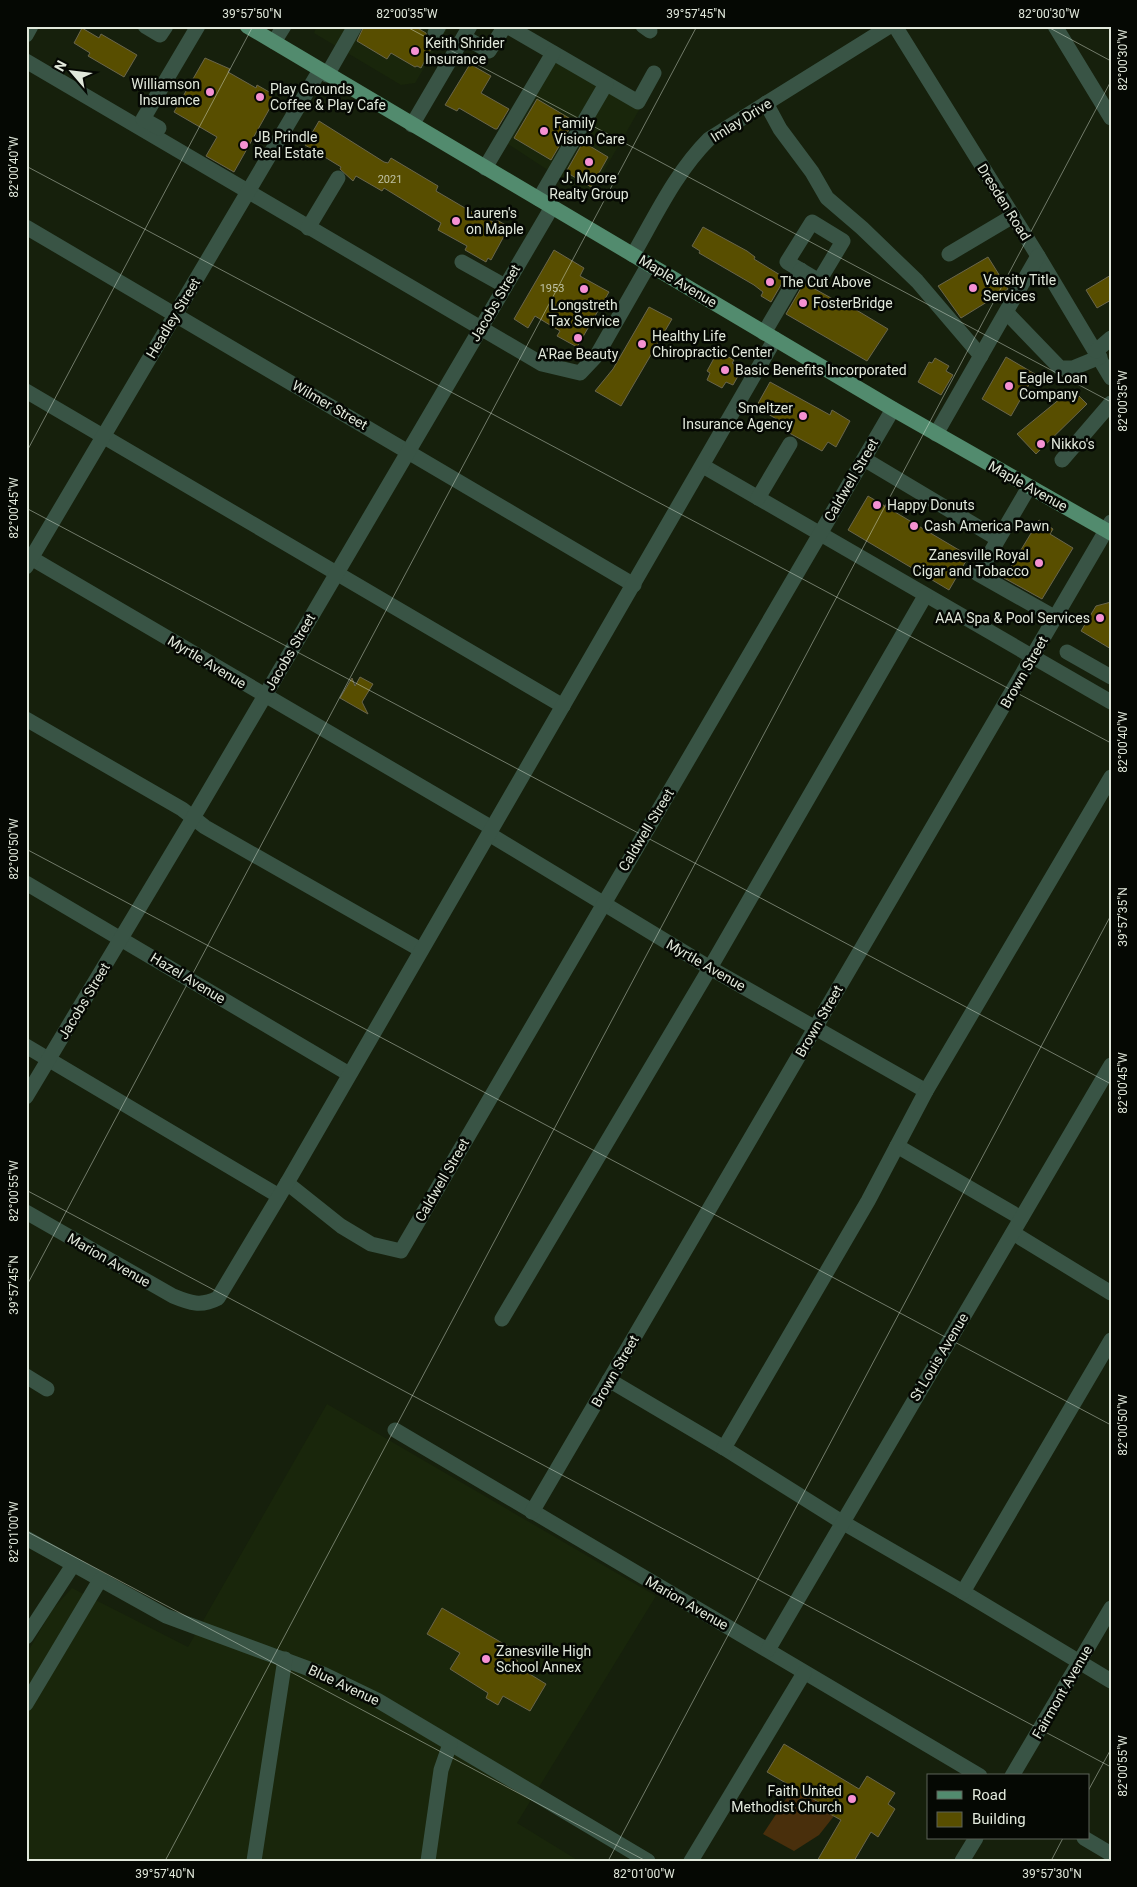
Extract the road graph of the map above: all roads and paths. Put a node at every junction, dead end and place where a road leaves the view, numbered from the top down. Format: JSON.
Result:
{"nodes":[{"id":1,"x":145,"y":26,"type":"edge"},
{"id":2,"x":166,"y":26,"type":"edge"},
{"id":3,"x":198,"y":26,"type":"edge"},
{"id":4,"x":247,"y":26,"type":"edge"},
{"id":5,"x":284,"y":26,"type":"edge"},
{"id":6,"x":355,"y":26,"type":"edge"},
{"id":7,"x":506,"y":26,"type":"edge"},
{"id":8,"x":890,"y":26,"type":"edge"},
{"id":9,"x":895,"y":26,"type":"edge"},
{"id":10,"x":1055,"y":26,"type":"edge"},
{"id":11,"x":467,"y":32,"type":"edge"},
{"id":12,"x":274,"y":42,"type":"junction"},
{"id":13,"x":553,"y":53,"type":"junction"},
{"id":14,"x":26,"y":61,"type":"edge"},
{"id":15,"x":323,"y":72,"type":"junction"},
{"id":16,"x":654,"y":72,"type":"dead end"},
{"id":17,"x":606,"y":84,"type":"junction"},
{"id":18,"x":766,"y":103,"type":"junction"},
{"id":19,"x":1111,"y":118,"type":"edge"},
{"id":20,"x":412,"y":125,"type":"junction"},
{"id":21,"x":197,"y":150,"type":"dead end"},
{"id":22,"x":485,"y":168,"type":"junction"},
{"id":23,"x":338,"y":178,"type":"dead end"},
{"id":24,"x":247,"y":192,"type":"junction"},
{"id":25,"x":545,"y":203,"type":"junction"},
{"id":26,"x":1012,"y":216,"type":"junction"},
{"id":27,"x":26,"y":227,"type":"edge"},
{"id":28,"x":308,"y":228,"type":"junction"},
{"id":29,"x":950,"y":254,"type":"dead end"},
{"id":30,"x":633,"y":255,"type":"junction"},
{"id":31,"x":1038,"y":256,"type":"junction"},
{"id":32,"x":462,"y":262,"type":"dead end"},
{"id":33,"x":649,"y":264,"type":"junction"},
{"id":34,"x":801,"y":270,"type":"dead end"},
{"id":35,"x":505,"y":286,"type":"junction"},
{"id":36,"x":1006,"y":313,"type":"junction"},
{"id":37,"x":175,"y":314,"type":"junction"},
{"id":38,"x":480,"y":329,"type":"junction"},
{"id":39,"x":769,"y":336,"type":"junction"},
{"id":40,"x":1111,"y":338,"type":"edge"},
{"id":41,"x":1098,"y":354,"type":"junction"},
{"id":42,"x":981,"y":356,"type":"junction"},
{"id":43,"x":1111,"y":378,"type":"edge"},
{"id":44,"x":26,"y":390,"type":"edge"},
{"id":45,"x":1111,"y":404,"type":"edge"},
{"id":46,"x":892,"y":409,"type":"junction"},
{"id":47,"x":936,"y":434,"type":"junction"},
{"id":48,"x":103,"y":436,"type":"junction"},
{"id":49,"x":790,"y":444,"type":"dead end"},
{"id":50,"x":408,"y":451,"type":"junction"},
{"id":51,"x":864,"y":459,"type":"junction"},
{"id":52,"x":1062,"y":460,"type":"dead end"},
{"id":53,"x":703,"y":466,"type":"junction"},
{"id":54,"x":1029,"y":487,"type":"junction"},
{"id":55,"x":758,"y":498,"type":"junction"},
{"id":56,"x":1109,"y":528,"type":"edge"},
{"id":57,"x":820,"y":534,"type":"junction"},
{"id":58,"x":998,"y":538,"type":"junction"},
{"id":59,"x":28,"y":560,"type":"edge"},
{"id":60,"x":337,"y":572,"type":"junction"},
{"id":61,"x":634,"y":586,"type":"junction"},
{"id":62,"x":926,"y":596,"type":"junction"},
{"id":63,"x":1056,"y":618,"type":"junction"},
{"id":64,"x":1067,"y":652,"type":"dead end"},
{"id":65,"x":1033,"y":657,"type":"junction"},
{"id":66,"x":1111,"y":677,"type":"edge"},
{"id":67,"x":265,"y":696,"type":"junction"},
{"id":68,"x":1111,"y":702,"type":"edge"},
{"id":69,"x":563,"y":706,"type":"junction"},
{"id":70,"x":26,"y":719,"type":"edge"},
{"id":71,"x":1111,"y":777,"type":"edge"},
{"id":72,"x":193,"y":818,"type":"junction"},
{"id":73,"x":491,"y":831,"type":"junction"},
{"id":74,"x":26,"y":883,"type":"edge"},
{"id":75,"x":602,"y":903,"type":"junction"},
{"id":76,"x":122,"y":938,"type":"junction"},
{"id":77,"x":421,"y":950,"type":"junction"},
{"id":78,"x":710,"y":968,"type":"junction"},
{"id":79,"x":816,"y":1028,"type":"junction"},
{"id":80,"x":26,"y":1046,"type":"edge"},
{"id":81,"x":48,"y":1059,"type":"junction"},
{"id":82,"x":1111,"y":1065,"type":"edge"},
{"id":83,"x":349,"y":1074,"type":"junction"},
{"id":84,"x":926,"y":1091,"type":"junction"},
{"id":85,"x":26,"y":1097,"type":"edge"},
{"id":86,"x":897,"y":1146,"type":"junction"},
{"id":87,"x":283,"y":1190,"type":"junction"},
{"id":88,"x":26,"y":1212,"type":"edge"},
{"id":89,"x":1021,"y":1218,"type":"junction"},
{"id":90,"x":1013,"y":1233,"type":"junction"},
{"id":91,"x":1111,"y":1293,"type":"edge"},
{"id":92,"x":502,"y":1319,"type":"dead end"},
{"id":93,"x":1111,"y":1340,"type":"edge"},
{"id":94,"x":26,"y":1376,"type":"edge"},
{"id":95,"x":609,"y":1380,"type":"junction"},
{"id":96,"x":47,"y":1389,"type":"dead end"},
{"id":97,"x":395,"y":1430,"type":"dead end"},
{"id":98,"x":724,"y":1448,"type":"junction"},
{"id":99,"x":532,"y":1512,"type":"junction"},
{"id":100,"x":842,"y":1522,"type":"junction"},
{"id":101,"x":26,"y":1538,"type":"edge"},
{"id":102,"x":73,"y":1565,"type":"junction"},
{"id":103,"x":100,"y":1580,"type":"junction"},
{"id":104,"x":963,"y":1592,"type":"junction"},
{"id":105,"x":1111,"y":1608,"type":"edge"},
{"id":106,"x":26,"y":1637,"type":"edge"},
{"id":107,"x":768,"y":1650,"type":"junction"},
{"id":108,"x":285,"y":1659,"type":"junction"},
{"id":109,"x":1079,"y":1662,"type":"junction"},
{"id":110,"x":804,"y":1673,"type":"junction"},
{"id":111,"x":1111,"y":1681,"type":"edge"},
{"id":112,"x":26,"y":1704,"type":"edge"},
{"id":113,"x":450,"y":1744,"type":"junction"},
{"id":114,"x":977,"y":1774,"type":"edge"},
{"id":115,"x":1013,"y":1774,"type":"edge"},
{"id":116,"x":975,"y":1840,"type":"edge"},
{"id":117,"x":1087,"y":1840,"type":"edge"},
{"id":118,"x":1111,"y":1854,"type":"edge"},
{"id":119,"x":254,"y":1861,"type":"edge"},
{"id":120,"x":428,"y":1861,"type":"edge"},
{"id":121,"x":648,"y":1861,"type":"edge"},
{"id":122,"x":691,"y":1861,"type":"edge"},
{"id":123,"x":962,"y":1861,"type":"edge"}],
"edges":[{"from":1,"to":2,"type":"street"},
{"from":3,"to":21,"type":"street"},
{"from":4,"to":12,"type":"main road","name":"Maple Avenue"},
{"from":5,"to":12,"type":"street"},
{"from":6,"to":15,"type":"street","name":"Headley Street"},
{"from":7,"to":11,"type":"street"},
{"from":7,"to":13,"type":"street"},
{"from":8,"to":18,"type":"street","name":"Imlay Drive"},
{"from":9,"to":26,"type":"street","name":"Dresden Road"},
{"from":10,"to":19,"type":"street"},
{"from":11,"to":20,"type":"street"},
{"from":12,"to":15,"type":"main road","name":"Maple Avenue"},
{"from":13,"to":17,"type":"street"},
{"from":13,"to":22,"type":"street"},
{"from":14,"to":24,"type":"street"},
{"from":15,"to":20,"type":"main road","name":"Maple Avenue"},
{"from":15,"to":24,"type":"street","name":"Headley Street"},
{"from":16,"to":17,"type":"street"},
{"from":17,"to":25,"type":"street","name":"Jacobs Street"},
{"from":18,"to":30,"type":"street","name":"Imlay Drive"},
{"from":18,"to":42,"type":"street"},
{"from":20,"to":22,"type":"main road","name":"Maple Avenue"},
{"from":22,"to":25,"type":"main road","name":"Maple Avenue"},
{"from":23,"to":28,"type":"street"},
{"from":24,"to":28,"type":"street"},
{"from":24,"to":37,"type":"street","name":"Headley Street"},
{"from":25,"to":30,"type":"main road","name":"Maple Avenue"},
{"from":25,"to":35,"type":"street","name":"Jacobs Street"},
{"from":26,"to":29,"type":"street"},
{"from":26,"to":31,"type":"street","name":"Dresden Road"},
{"from":27,"to":37,"type":"street","name":"Wilmer Street"},
{"from":28,"to":38,"type":"street"},
{"from":30,"to":33,"type":"main road","name":"Maple Avenue"},
{"from":31,"to":36,"type":"street"},
{"from":31,"to":41,"type":"street","name":"Dresden Road"},
{"from":32,"to":35,"type":"street"},
{"from":33,"to":38,"type":"street"},
{"from":33,"to":39,"type":"main road","name":"Maple Avenue"},
{"from":34,"to":39,"type":"street"},
{"from":35,"to":38,"type":"street","name":"Jacobs Street"},
{"from":36,"to":41,"type":"street"},
{"from":36,"to":42,"type":"street"},
{"from":37,"to":48,"type":"street","name":"Headley Street"},
{"from":37,"to":50,"type":"street","name":"Wilmer Street"},
{"from":38,"to":50,"type":"street","name":"Jacobs Street"},
{"from":39,"to":46,"type":"main road","name":"Maple Avenue"},
{"from":39,"to":53,"type":"street"},
{"from":40,"to":41,"type":"street"},
{"from":41,"to":43,"type":"street","name":"Dresden Road"},
{"from":42,"to":47,"type":"street"},
{"from":44,"to":48,"type":"street"},
{"from":45,"to":52,"type":"street"},
{"from":46,"to":47,"type":"main road","name":"Maple Avenue"},
{"from":46,"to":51,"type":"street","name":"Caldwell Street"},
{"from":47,"to":54,"type":"main road","name":"Maple Avenue"},
{"from":48,"to":59,"type":"street","name":"Headley Street"},
{"from":48,"to":60,"type":"street"},
{"from":49,"to":55,"type":"street"},
{"from":50,"to":60,"type":"street","name":"Jacobs Street"},
{"from":50,"to":61,"type":"street","name":"Wilmer Street"},
{"from":51,"to":57,"type":"street","name":"Caldwell Street"},
{"from":51,"to":58,"type":"street"},
{"from":53,"to":55,"type":"street"},
{"from":53,"to":61,"type":"street"},
{"from":54,"to":56,"type":"main road","name":"Maple Avenue"},
{"from":54,"to":58,"type":"street"},
{"from":55,"to":57,"type":"street"},
{"from":56,"to":63,"type":"street","name":"Brown Street"},
{"from":57,"to":62,"type":"street"},
{"from":57,"to":75,"type":"street","name":"Caldwell Street"},
{"from":58,"to":63,"type":"street"},
{"from":59,"to":67,"type":"street","name":"Myrtle Avenue"},
{"from":60,"to":67,"type":"street","name":"Jacobs Street"},
{"from":60,"to":69,"type":"street"},
{"from":61,"to":69,"type":"street"},
{"from":62,"to":65,"type":"street"},
{"from":62,"to":78,"type":"street"},
{"from":63,"to":65,"type":"street","name":"Brown Street"},
{"from":64,"to":66,"type":"street"},
{"from":65,"to":68,"type":"street"},
{"from":65,"to":79,"type":"street","name":"Brown Street"},
{"from":67,"to":72,"type":"street","name":"Jacobs Street"},
{"from":67,"to":73,"type":"street","name":"Myrtle Avenue"},
{"from":69,"to":73,"type":"street"},
{"from":70,"to":72,"type":"street"},
{"from":71,"to":84,"type":"street"},
{"from":72,"to":76,"type":"street","name":"Jacobs Street"},
{"from":72,"to":77,"type":"street"},
{"from":73,"to":75,"type":"street","name":"Myrtle Avenue"},
{"from":73,"to":77,"type":"street"},
{"from":74,"to":76,"type":"street","name":"Hazel Avenue"},
{"from":75,"to":78,"type":"street","name":"Myrtle Avenue"},
{"from":75,"to":87,"type":"street","name":"Caldwell Street"},
{"from":76,"to":81,"type":"street","name":"Jacobs Street"},
{"from":76,"to":83,"type":"street","name":"Hazel Avenue"},
{"from":77,"to":83,"type":"street"},
{"from":78,"to":79,"type":"street","name":"Myrtle Avenue"},
{"from":78,"to":92,"type":"street"},
{"from":79,"to":84,"type":"street","name":"Myrtle Avenue"},
{"from":79,"to":95,"type":"street","name":"Brown Street"},
{"from":80,"to":81,"type":"street"},
{"from":81,"to":85,"type":"street","name":"Jacobs Street"},
{"from":81,"to":87,"type":"street"},
{"from":82,"to":89,"type":"street","name":"St Louis Avenue"},
{"from":83,"to":87,"type":"street"},
{"from":84,"to":86,"type":"street"},
{"from":86,"to":89,"type":"street"},
{"from":86,"to":98,"type":"street"},
{"from":87,"to":88,"type":"street","name":"Marion Avenue"},
{"from":89,"to":90,"type":"street","name":"St Louis Avenue"},
{"from":90,"to":91,"type":"street"},
{"from":90,"to":100,"type":"street","name":"St Louis Avenue"},
{"from":93,"to":104,"type":"street"},
{"from":94,"to":96,"type":"street"},
{"from":95,"to":98,"type":"street"},
{"from":95,"to":99,"type":"street","name":"Brown Street"},
{"from":97,"to":99,"type":"street","name":"Marion Avenue"},
{"from":98,"to":100,"type":"street"},
{"from":99,"to":107,"type":"street","name":"Marion Avenue"},
{"from":100,"to":104,"type":"street"},
{"from":100,"to":107,"type":"street","name":"St Louis Avenue"},
{"from":101,"to":102,"type":"street","name":"Blue Avenue"},
{"from":102,"to":103,"type":"street","name":"Blue Avenue"},
{"from":102,"to":106,"type":"street"},
{"from":103,"to":108,"type":"street","name":"Blue Avenue"},
{"from":103,"to":112,"type":"street"},
{"from":104,"to":109,"type":"street"},
{"from":105,"to":109,"type":"street","name":"Fairmont Avenue"},
{"from":107,"to":110,"type":"street","name":"Marion Avenue"},
{"from":108,"to":113,"type":"street","name":"Blue Avenue"},
{"from":108,"to":119,"type":"street"},
{"from":109,"to":111,"type":"street"},
{"from":109,"to":115,"type":"street","name":"Fairmont Avenue"},
{"from":110,"to":114,"type":"street","name":"Marion Avenue"},
{"from":110,"to":122,"type":"street"},
{"from":113,"to":120,"type":"street"},
{"from":113,"to":121,"type":"street","name":"Blue Avenue"},
{"from":116,"to":123,"type":"street"},
{"from":117,"to":118,"type":"street"}]}
